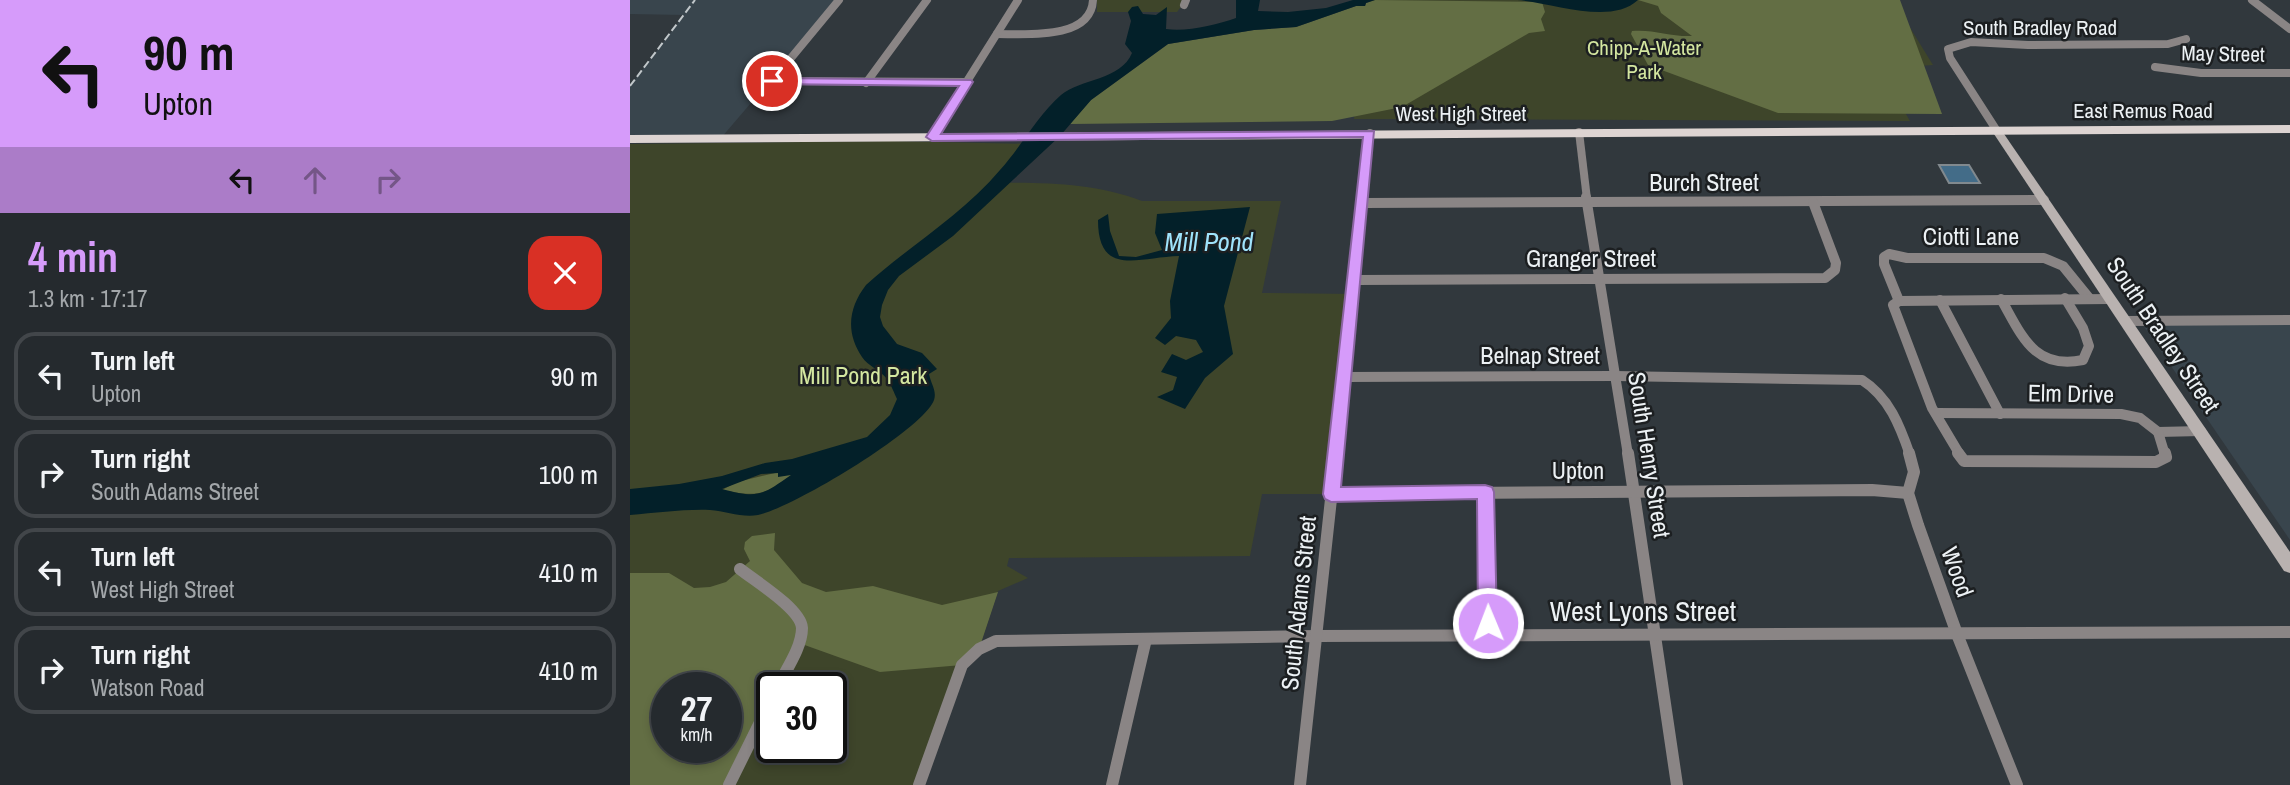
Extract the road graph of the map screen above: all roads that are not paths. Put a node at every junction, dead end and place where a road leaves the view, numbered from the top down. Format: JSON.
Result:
{"nodes":[{"id":1,"x":839,"y":0,"type":"edge"},
{"id":2,"x":927,"y":0,"type":"edge"},
{"id":3,"x":1018,"y":0,"type":"edge"},
{"id":4,"x":1093,"y":0,"type":"edge"},
{"id":5,"x":2252,"y":0,"type":"edge"},
{"id":6,"x":2274,"y":16,"type":"junction"},
{"id":7,"x":2290,"y":16,"type":"edge"},
{"id":8,"x":2290,"y":29,"type":"edge"},
{"id":9,"x":997,"y":34,"type":"junction"},
{"id":10,"x":2186,"y":38,"type":"dead end"},
{"id":11,"x":2155,"y":67,"type":"dead end"},
{"id":12,"x":2290,"y":73,"type":"edge"},
{"id":13,"x":967,"y":82,"type":"junction"},
{"id":14,"x":866,"y":83,"type":"junction"},
{"id":15,"x":2290,"y":129,"type":"edge"},
{"id":16,"x":1997,"y":131,"type":"junction"},
{"id":17,"x":1579,"y":132,"type":"junction"},
{"id":18,"x":1370,"y":134,"type":"junction"},
{"id":19,"x":932,"y":137,"type":"junction"},
{"id":20,"x":630,"y":139,"type":"edge"},
{"id":21,"x":2044,"y":200,"type":"junction"},
{"id":22,"x":1587,"y":202,"type":"junction"},
{"id":23,"x":1813,"y":202,"type":"junction"},
{"id":24,"x":1364,"y":203,"type":"junction"},
{"id":25,"x":1356,"y":280,"type":"junction"},
{"id":26,"x":1601,"y":281,"type":"junction"},
{"id":27,"x":2065,"y":298,"type":"junction"},
{"id":28,"x":2089,"y":298,"type":"junction"},
{"id":29,"x":2001,"y":299,"type":"junction"},
{"id":30,"x":2110,"y":299,"type":"junction"},
{"id":31,"x":1899,"y":300,"type":"junction"},
{"id":32,"x":1940,"y":300,"type":"junction"},
{"id":33,"x":2290,"y":320,"type":"edge"},
{"id":34,"x":2125,"y":321,"type":"junction"},
{"id":35,"x":1615,"y":376,"type":"junction"},
{"id":36,"x":1345,"y":377,"type":"junction"},
{"id":37,"x":1862,"y":380,"type":"joint"},
{"id":38,"x":1936,"y":413,"type":"junction"},
{"id":39,"x":2000,"y":414,"type":"junction"},
{"id":40,"x":2201,"y":431,"type":"junction"},
{"id":41,"x":2158,"y":432,"type":"junction"},
{"id":42,"x":1634,"y":491,"type":"junction"},
{"id":43,"x":1485,"y":492,"type":"junction"},
{"id":44,"x":1908,"y":493,"type":"junction"},
{"id":45,"x":1331,"y":494,"type":"junction"},
{"id":46,"x":2290,"y":565,"type":"edge"},
{"id":47,"x":740,"y":569,"type":"dead end"},
{"id":48,"x":2290,"y":632,"type":"edge"},
{"id":49,"x":1957,"y":634,"type":"junction"},
{"id":50,"x":1656,"y":635,"type":"junction"},
{"id":51,"x":1317,"y":636,"type":"junction"},
{"id":52,"x":1488,"y":637,"type":"junction"},
{"id":53,"x":1146,"y":639,"type":"junction"},
{"id":54,"x":785,"y":672,"type":"edge"},
{"id":55,"x":756,"y":730,"type":"edge"},
{"id":56,"x":729,"y":785,"type":"edge"},
{"id":57,"x":919,"y":785,"type":"edge"},
{"id":58,"x":1112,"y":785,"type":"edge"},
{"id":59,"x":1300,"y":785,"type":"edge"},
{"id":60,"x":1677,"y":785,"type":"edge"},
{"id":61,"x":2017,"y":785,"type":"edge"}],
"edges":[{"from":1,"to":14,"type":"street"},
{"from":2,"to":14,"type":"street"},
{"from":3,"to":9,"type":"street"},
{"from":4,"to":9,"type":"street"},
{"from":5,"to":6,"type":"street"},
{"from":6,"to":7,"type":"street"},
{"from":6,"to":8,"type":"street"},
{"from":9,"to":13,"type":"street"},
{"from":10,"to":16,"type":"street","name":"South Bradley Road"},
{"from":11,"to":12,"type":"street","name":"May Street"},
{"from":13,"to":14,"type":"street"},
{"from":13,"to":19,"type":"street"},
{"from":15,"to":16,"type":"main road","name":"East Remus Road"},
{"from":16,"to":17,"type":"main road","name":"West High Street"},
{"from":16,"to":21,"type":"street","name":"South Bradley Street"},
{"from":17,"to":18,"type":"main road","name":"West High Street"},
{"from":17,"to":22,"type":"street","name":"South Henry Street"},
{"from":18,"to":19,"type":"main road","name":"West High Street"},
{"from":18,"to":24,"type":"street","name":"South Adams Street"},
{"from":19,"to":20,"type":"main road","name":"West High Street"},
{"from":21,"to":23,"type":"street","name":"Burch Street"},
{"from":21,"to":30,"type":"street","name":"South Bradley Street"},
{"from":22,"to":23,"type":"street","name":"Burch Street"},
{"from":22,"to":24,"type":"street","name":"Burch Street"},
{"from":22,"to":26,"type":"street","name":"South Henry Street"},
{"from":23,"to":26,"type":"street","name":"Granger Street"},
{"from":24,"to":25,"type":"street","name":"South Adams Street"},
{"from":25,"to":26,"type":"street","name":"Granger Street"},
{"from":25,"to":36,"type":"street","name":"South Adams Street"},
{"from":26,"to":35,"type":"street","name":"South Henry Street"},
{"from":27,"to":28,"type":"street"},
{"from":27,"to":29,"type":"street"},
{"from":27,"to":29,"type":"street"},
{"from":28,"to":30,"type":"street"},
{"from":28,"to":31,"type":"street","name":"Ciotti Lane"},
{"from":29,"to":32,"type":"street"},
{"from":30,"to":34,"type":"street","name":"South Bradley Street"},
{"from":31,"to":32,"type":"street"},
{"from":31,"to":38,"type":"street"},
{"from":32,"to":39,"type":"street"},
{"from":33,"to":34,"type":"street"},
{"from":34,"to":40,"type":"street","name":"South Bradley Street"},
{"from":35,"to":36,"type":"street","name":"Belnap Street"},
{"from":35,"to":37,"type":"street","name":"Belnap Street"},
{"from":35,"to":42,"type":"street","name":"South Henry Street"},
{"from":36,"to":45,"type":"street","name":"South Adams Street"},
{"from":37,"to":44,"type":"street","name":"Wood"},
{"from":38,"to":39,"type":"street","name":"Elm Drive"},
{"from":38,"to":41,"type":"street"},
{"from":39,"to":41,"type":"street","name":"Elm Drive"},
{"from":40,"to":41,"type":"street"},
{"from":40,"to":46,"type":"street","name":"South Bradley Street"},
{"from":42,"to":43,"type":"street","name":"Upton"},
{"from":42,"to":44,"type":"street","name":"Upton"},
{"from":42,"to":50,"type":"street","name":"South Henry Street"},
{"from":43,"to":45,"type":"street","name":"Upton"},
{"from":43,"to":52,"type":"street"},
{"from":44,"to":49,"type":"street","name":"Wood"},
{"from":45,"to":51,"type":"street","name":"South Adams Street"},
{"from":47,"to":54,"type":"street"},
{"from":48,"to":49,"type":"street","name":"West Lyons Street"},
{"from":49,"to":50,"type":"street","name":"West Lyons Street"},
{"from":49,"to":61,"type":"street","name":"Wood"},
{"from":50,"to":52,"type":"street","name":"West Lyons Street"},
{"from":50,"to":60,"type":"street","name":"South Henry Street"},
{"from":51,"to":52,"type":"street","name":"West Lyons Street"},
{"from":51,"to":53,"type":"street","name":"West Lyons Street"},
{"from":51,"to":59,"type":"street","name":"South Adams Street"},
{"from":53,"to":57,"type":"street","name":"West Lyons Street"},
{"from":53,"to":58,"type":"street"},
{"from":55,"to":56,"type":"street"}]}
